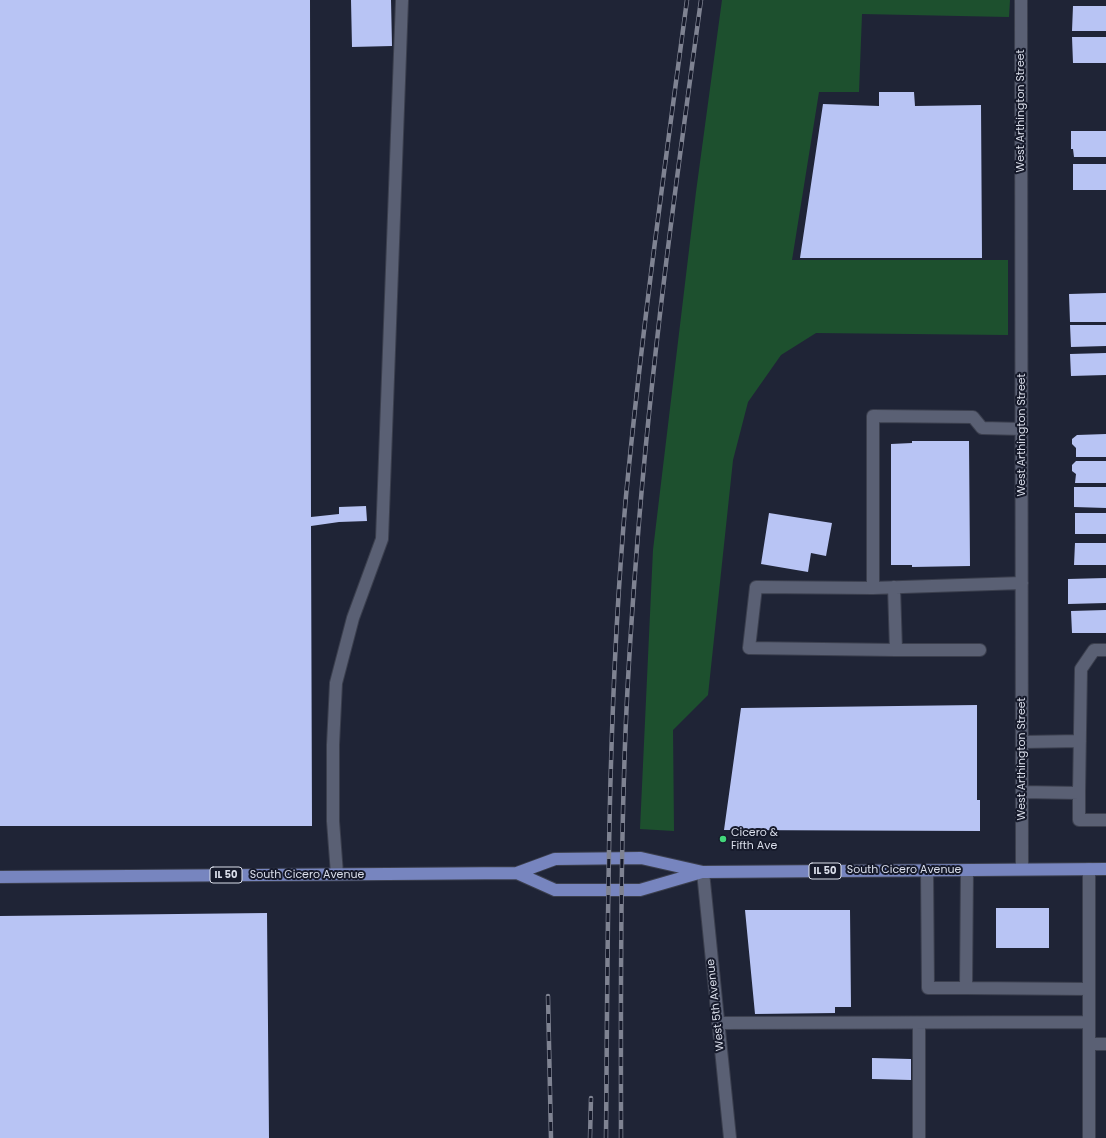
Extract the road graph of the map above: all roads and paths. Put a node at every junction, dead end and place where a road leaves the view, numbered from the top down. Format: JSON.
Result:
{"nodes":[{"id":1,"x":402,"y":0,"type":"edge"},
{"id":2,"x":1021,"y":0,"type":"edge"},
{"id":3,"x":1022,"y":429,"type":"junction"},
{"id":4,"x":1022,"y":583,"type":"junction"},
{"id":5,"x":894,"y":587,"type":"junction"},
{"id":6,"x":873,"y":588,"type":"junction"},
{"id":7,"x":896,"y":650,"type":"junction"},
{"id":8,"x":980,"y":650,"type":"dead end"},
{"id":9,"x":1106,"y":650,"type":"edge"},
{"id":10,"x":1080,"y":741,"type":"junction"},
{"id":11,"x":1022,"y":742,"type":"junction"},
{"id":12,"x":1022,"y":792,"type":"junction"},
{"id":13,"x":1079,"y":793,"type":"junction"},
{"id":14,"x":1106,"y":820,"type":"edge"},
{"id":15,"x":1089,"y":869,"type":"junction"},
{"id":16,"x":1106,"y":869,"type":"edge"},
{"id":17,"x":927,"y":870,"type":"junction"},
{"id":18,"x":967,"y":870,"type":"junction"},
{"id":19,"x":1022,"y":870,"type":"junction"},
{"id":20,"x":703,"y":872,"type":"junction"},
{"id":21,"x":517,"y":873,"type":"junction"},
{"id":22,"x":337,"y":874,"type":"junction"},
{"id":23,"x":0,"y":877,"type":"edge"},
{"id":24,"x":966,"y":988,"type":"junction"},
{"id":25,"x":1089,"y":989,"type":"junction"},
{"id":26,"x":1089,"y":1022,"type":"junction"},
{"id":27,"x":718,"y":1023,"type":"junction"},
{"id":28,"x":919,"y":1023,"type":"junction"},
{"id":29,"x":1089,"y":1044,"type":"junction"},
{"id":30,"x":1106,"y":1044,"type":"edge"},
{"id":31,"x":730,"y":1138,"type":"edge"},
{"id":32,"x":919,"y":1138,"type":"edge"},
{"id":33,"x":1089,"y":1138,"type":"edge"}],
"edges":[{"from":1,"to":22,"type":"street"},
{"from":2,"to":3,"type":"street","name":"West Arthington Street"},
{"from":3,"to":4,"type":"street","name":"West Arthington Street"},
{"from":3,"to":6,"type":"street"},
{"from":4,"to":5,"type":"street"},
{"from":4,"to":11,"type":"street","name":"West Arthington Street"},
{"from":5,"to":6,"type":"street"},
{"from":5,"to":7,"type":"street"},
{"from":6,"to":7,"type":"street"},
{"from":7,"to":8,"type":"street"},
{"from":9,"to":10,"type":"street"},
{"from":10,"to":11,"type":"street"},
{"from":10,"to":13,"type":"street"},
{"from":11,"to":12,"type":"street","name":"West Arthington Street"},
{"from":12,"to":13,"type":"street"},
{"from":12,"to":19,"type":"street","name":"West Arthington Street"},
{"from":13,"to":14,"type":"street"},
{"from":15,"to":16,"type":"main road","name":"South Cicero Avenue","number":"IL 50"},
{"from":15,"to":19,"type":"main road","name":"South Cicero Avenue","number":"IL 50"},
{"from":15,"to":25,"type":"street"},
{"from":17,"to":18,"type":"main road","name":"South Cicero Avenue","number":"IL 50"},
{"from":17,"to":20,"type":"main road","name":"South Cicero Avenue","number":"IL 50"},
{"from":17,"to":24,"type":"street"},
{"from":18,"to":19,"type":"main road","name":"South Cicero Avenue","number":"IL 50"},
{"from":18,"to":24,"type":"street"},
{"from":20,"to":21,"type":"main road","name":"South Cicero Avenue","number":"IL 50"},
{"from":20,"to":21,"type":"main road","name":"South Cicero Avenue","number":"IL 50"},
{"from":20,"to":27,"type":"street","name":"West 5th Avenue"},
{"from":21,"to":22,"type":"main road","name":"South Cicero Avenue","number":"IL 50"},
{"from":22,"to":23,"type":"main road","name":"South Cicero Avenue","number":"IL 50"},
{"from":24,"to":25,"type":"street"},
{"from":25,"to":26,"type":"street"},
{"from":26,"to":28,"type":"street"},
{"from":26,"to":29,"type":"street"},
{"from":27,"to":28,"type":"street"},
{"from":27,"to":31,"type":"street","name":"West 5th Avenue"},
{"from":28,"to":32,"type":"street"},
{"from":29,"to":30,"type":"street"},
{"from":29,"to":33,"type":"street"}]}
